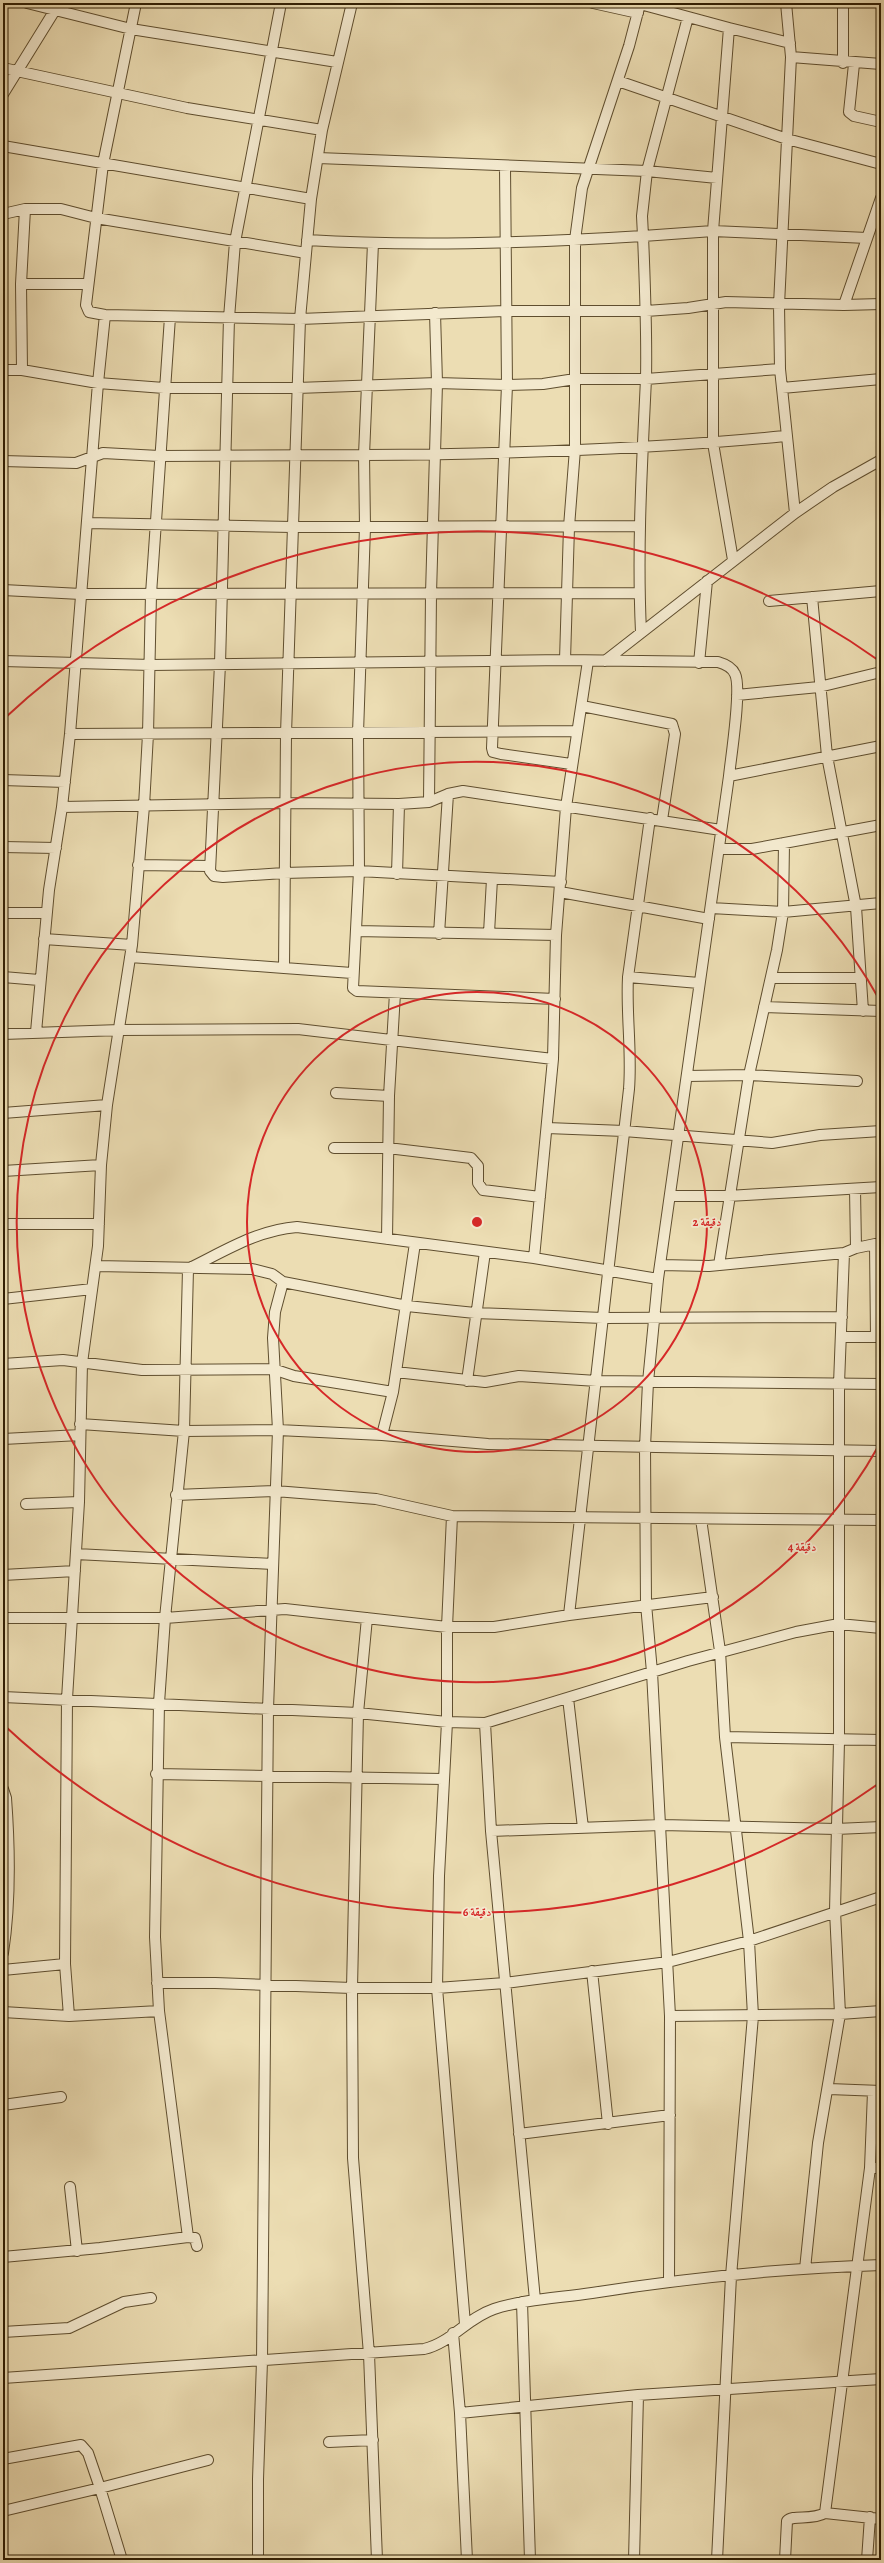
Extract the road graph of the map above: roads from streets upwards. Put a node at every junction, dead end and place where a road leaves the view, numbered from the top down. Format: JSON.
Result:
{"nodes":[{"id":1,"x":27,"y":3,"type":"edge"},
{"id":2,"x":136,"y":3,"type":"edge"},
{"id":3,"x":281,"y":3,"type":"edge"},
{"id":4,"x":352,"y":3,"type":"edge"},
{"id":5,"x":592,"y":3,"type":"edge"},
{"id":6,"x":786,"y":3,"type":"edge"},
{"id":7,"x":843,"y":3,"type":"edge"},
{"id":8,"x":56,"y":7,"type":"edge"},
{"id":9,"x":639,"y":7,"type":"edge"},
{"id":10,"x":688,"y":16,"type":"junction"},
{"id":11,"x":729,"y":28,"type":"junction"},
{"id":12,"x":131,"y":29,"type":"junction"},
{"id":13,"x":790,"y":43,"type":"junction"},
{"id":14,"x":270,"y":52,"type":"junction"},
{"id":15,"x":791,"y":57,"type":"junction"},
{"id":16,"x":337,"y":62,"type":"junction"},
{"id":17,"x":843,"y":63,"type":"junction"},
{"id":18,"x":854,"y":64,"type":"junction"},
{"id":19,"x":881,"y":64,"type":"edge"},
{"id":20,"x":3,"y":68,"type":"edge"},
{"id":21,"x":18,"y":71,"type":"junction"},
{"id":22,"x":618,"y":80,"type":"junction"},
{"id":23,"x":3,"y":94,"type":"edge"},
{"id":24,"x":117,"y":94,"type":"junction"},
{"id":25,"x":668,"y":98,"type":"junction"},
{"id":26,"x":723,"y":116,"type":"junction"},
{"id":27,"x":257,"y":120,"type":"junction"},
{"id":28,"x":881,"y":122,"type":"edge"},
{"id":29,"x":322,"y":130,"type":"junction"},
{"id":30,"x":787,"y":139,"type":"junction"},
{"id":31,"x":3,"y":146,"type":"edge"},
{"id":32,"x":318,"y":158,"type":"junction"},
{"id":33,"x":103,"y":164,"type":"junction"},
{"id":34,"x":881,"y":164,"type":"edge"},
{"id":35,"x":505,"y":167,"type":"junction"},
{"id":36,"x":589,"y":170,"type":"junction"},
{"id":37,"x":647,"y":171,"type":"junction"},
{"id":38,"x":717,"y":178,"type":"junction"},
{"id":39,"x":244,"y":188,"type":"junction"},
{"id":40,"x":881,"y":198,"type":"edge"},
{"id":41,"x":311,"y":199,"type":"junction"},
{"id":42,"x":25,"y":209,"type":"junction"},
{"id":43,"x":3,"y":214,"type":"edge"},
{"id":44,"x":96,"y":218,"type":"junction"},
{"id":45,"x":713,"y":231,"type":"junction"},
{"id":46,"x":782,"y":232,"type":"junction"},
{"id":47,"x":643,"y":236,"type":"junction"},
{"id":48,"x":867,"y":238,"type":"junction"},
{"id":49,"x":307,"y":240,"type":"junction"},
{"id":50,"x":575,"y":240,"type":"junction"},
{"id":51,"x":235,"y":242,"type":"junction"},
{"id":52,"x":504,"y":242,"type":"junction"},
{"id":53,"x":373,"y":243,"type":"junction"},
{"id":54,"x":306,"y":253,"type":"junction"},
{"id":55,"x":21,"y":284,"type":"junction"},
{"id":56,"x":88,"y":284,"type":"junction"},
{"id":57,"x":714,"y":304,"type":"junction"},
{"id":58,"x":881,"y":304,"type":"edge"},
{"id":59,"x":779,"y":305,"type":"junction"},
{"id":60,"x":844,"y":305,"type":"junction"},
{"id":61,"x":646,"y":310,"type":"junction"},
{"id":62,"x":506,"y":311,"type":"junction"},
{"id":63,"x":575,"y":311,"type":"junction"},
{"id":64,"x":435,"y":313,"type":"junction"},
{"id":65,"x":105,"y":315,"type":"junction"},
{"id":66,"x":370,"y":316,"type":"junction"},
{"id":67,"x":170,"y":317,"type":"junction"},
{"id":68,"x":229,"y":318,"type":"junction"},
{"id":69,"x":300,"y":319,"type":"junction"},
{"id":70,"x":780,"y":369,"type":"junction"},
{"id":71,"x":3,"y":370,"type":"edge"},
{"id":72,"x":22,"y":370,"type":"junction"},
{"id":73,"x":713,"y":374,"type":"junction"},
{"id":74,"x":575,"y":379,"type":"junction"},
{"id":75,"x":646,"y":379,"type":"junction"},
{"id":76,"x":881,"y":379,"type":"edge"},
{"id":77,"x":98,"y":382,"type":"junction"},
{"id":78,"x":437,"y":383,"type":"junction"},
{"id":79,"x":366,"y":385,"type":"junction"},
{"id":80,"x":507,"y":385,"type":"junction"},
{"id":81,"x":227,"y":387,"type":"junction"},
{"id":82,"x":164,"y":388,"type":"junction"},
{"id":83,"x":297,"y":388,"type":"junction"},
{"id":84,"x":782,"y":388,"type":"junction"},
{"id":85,"x":786,"y":436,"type":"junction"},
{"id":86,"x":713,"y":443,"type":"junction"},
{"id":87,"x":642,"y":448,"type":"junction"},
{"id":88,"x":575,"y":449,"type":"junction"},
{"id":89,"x":436,"y":454,"type":"junction"},
{"id":90,"x":504,"y":454,"type":"junction"},
{"id":91,"x":294,"y":455,"type":"junction"},
{"id":92,"x":364,"y":455,"type":"junction"},
{"id":93,"x":93,"y":456,"type":"junction"},
{"id":94,"x":159,"y":456,"type":"junction"},
{"id":95,"x":226,"y":456,"type":"junction"},
{"id":96,"x":881,"y":460,"type":"edge"},
{"id":97,"x":3,"y":461,"type":"edge"},
{"id":98,"x":795,"y":513,"type":"junction"},
{"id":99,"x":87,"y":523,"type":"junction"},
{"id":100,"x":156,"y":524,"type":"junction"},
{"id":101,"x":433,"y":525,"type":"junction"},
{"id":102,"x":225,"y":526,"type":"junction"},
{"id":103,"x":502,"y":526,"type":"junction"},
{"id":104,"x":639,"y":526,"type":"junction"},
{"id":105,"x":292,"y":527,"type":"junction"},
{"id":106,"x":365,"y":527,"type":"junction"},
{"id":107,"x":569,"y":527,"type":"junction"},
{"id":108,"x":733,"y":560,"type":"junction"},
{"id":109,"x":707,"y":581,"type":"junction"},
{"id":110,"x":3,"y":590,"type":"edge"},
{"id":111,"x":881,"y":591,"type":"edge"},
{"id":112,"x":499,"y":593,"type":"junction"},
{"id":113,"x":639,"y":593,"type":"junction"},
{"id":114,"x":81,"y":594,"type":"junction"},
{"id":115,"x":151,"y":594,"type":"junction"},
{"id":116,"x":222,"y":594,"type":"junction"},
{"id":117,"x":290,"y":594,"type":"junction"},
{"id":118,"x":363,"y":594,"type":"junction"},
{"id":119,"x":431,"y":594,"type":"junction"},
{"id":120,"x":567,"y":594,"type":"junction"},
{"id":121,"x":812,"y":597,"type":"junction"},
{"id":122,"x":769,"y":601,"type":"dead end"},
{"id":123,"x":641,"y":632,"type":"junction"},
{"id":124,"x":565,"y":660,"type":"junction"},
{"id":125,"x":3,"y":661,"type":"edge"},
{"id":126,"x":588,"y":661,"type":"junction"},
{"id":127,"x":605,"y":661,"type":"junction"},
{"id":128,"x":76,"y":662,"type":"junction"},
{"id":129,"x":497,"y":662,"type":"junction"},
{"id":130,"x":288,"y":663,"type":"junction"},
{"id":131,"x":359,"y":663,"type":"junction"},
{"id":132,"x":430,"y":663,"type":"junction"},
{"id":133,"x":699,"y":663,"type":"junction"},
{"id":134,"x":220,"y":664,"type":"junction"},
{"id":135,"x":151,"y":665,"type":"junction"},
{"id":136,"x":881,"y":672,"type":"edge"},
{"id":137,"x":819,"y":687,"type":"junction"},
{"id":138,"x":737,"y":695,"type":"junction"},
{"id":139,"x":582,"y":706,"type":"junction"},
{"id":140,"x":494,"y":731,"type":"junction"},
{"id":141,"x":577,"y":731,"type":"junction"},
{"id":142,"x":430,"y":732,"type":"junction"},
{"id":143,"x":358,"y":733,"type":"junction"},
{"id":144,"x":70,"y":734,"type":"junction"},
{"id":145,"x":148,"y":734,"type":"junction"},
{"id":146,"x":217,"y":734,"type":"junction"},
{"id":147,"x":286,"y":734,"type":"junction"},
{"id":148,"x":881,"y":746,"type":"edge"},
{"id":149,"x":828,"y":756,"type":"junction"},
{"id":150,"x":571,"y":764,"type":"junction"},
{"id":151,"x":729,"y":776,"type":"junction"},
{"id":152,"x":3,"y":780,"type":"edge"},
{"id":153,"x":65,"y":782,"type":"junction"},
{"id":154,"x":448,"y":794,"type":"junction"},
{"id":155,"x":430,"y":802,"type":"junction"},
{"id":156,"x":286,"y":803,"type":"junction"},
{"id":157,"x":360,"y":803,"type":"junction"},
{"id":158,"x":213,"y":804,"type":"junction"},
{"id":159,"x":399,"y":804,"type":"junction"},
{"id":160,"x":144,"y":806,"type":"junction"},
{"id":161,"x":566,"y":806,"type":"junction"},
{"id":162,"x":62,"y":807,"type":"junction"},
{"id":163,"x":650,"y":818,"type":"junction"},
{"id":164,"x":662,"y":820,"type":"junction"},
{"id":165,"x":881,"y":825,"type":"edge"},
{"id":166,"x":721,"y":830,"type":"junction"},
{"id":167,"x":841,"y":834,"type":"junction"},
{"id":168,"x":784,"y":844,"type":"junction"},
{"id":169,"x":3,"y":848,"type":"edge"},
{"id":170,"x":56,"y":848,"type":"junction"},
{"id":171,"x":719,"y":849,"type":"junction"},
{"id":172,"x":138,"y":865,"type":"junction"},
{"id":173,"x":209,"y":866,"type":"junction"},
{"id":174,"x":359,"y":872,"type":"junction"},
{"id":175,"x":284,"y":873,"type":"junction"},
{"id":176,"x":397,"y":874,"type":"junction"},
{"id":177,"x":444,"y":877,"type":"junction"},
{"id":178,"x":492,"y":879,"type":"junction"},
{"id":179,"x":561,"y":887,"type":"junction"},
{"id":180,"x":881,"y":903,"type":"edge"},
{"id":181,"x":637,"y":906,"type":"junction"},
{"id":182,"x":856,"y":907,"type":"junction"},
{"id":183,"x":710,"y":908,"type":"junction"},
{"id":184,"x":783,"y":912,"type":"junction"},
{"id":185,"x":3,"y":913,"type":"edge"},
{"id":186,"x":46,"y":913,"type":"junction"},
{"id":187,"x":709,"y":919,"type":"junction"},
{"id":188,"x":356,"y":931,"type":"junction"},
{"id":189,"x":489,"y":933,"type":"junction"},
{"id":190,"x":439,"y":934,"type":"junction"},
{"id":191,"x":556,"y":936,"type":"junction"},
{"id":192,"x":44,"y":939,"type":"junction"},
{"id":193,"x":132,"y":945,"type":"junction"},
{"id":194,"x":130,"y":957,"type":"junction"},
{"id":195,"x":284,"y":968,"type":"junction"},
{"id":196,"x":352,"y":973,"type":"junction"},
{"id":197,"x":3,"y":977,"type":"edge"},
{"id":198,"x":628,"y":977,"type":"junction"},
{"id":199,"x":771,"y":978,"type":"junction"},
{"id":200,"x":861,"y":978,"type":"junction"},
{"id":201,"x":39,"y":980,"type":"junction"},
{"id":202,"x":699,"y":983,"type":"junction"},
{"id":203,"x":395,"y":994,"type":"junction"},
{"id":204,"x":555,"y":999,"type":"junction"},
{"id":205,"x":764,"y":1008,"type":"junction"},
{"id":206,"x":862,"y":1011,"type":"junction"},
{"id":207,"x":881,"y":1011,"type":"edge"},
{"id":208,"x":120,"y":1030,"type":"junction"},
{"id":209,"x":36,"y":1032,"type":"junction"},
{"id":210,"x":3,"y":1034,"type":"edge"},
{"id":211,"x":392,"y":1039,"type":"junction"},
{"id":212,"x":553,"y":1059,"type":"junction"},
{"id":213,"x":749,"y":1075,"type":"junction"},
{"id":214,"x":687,"y":1076,"type":"junction"},
{"id":215,"x":857,"y":1081,"type":"dead end"},
{"id":216,"x":336,"y":1093,"type":"dead end"},
{"id":217,"x":389,"y":1096,"type":"junction"},
{"id":218,"x":107,"y":1105,"type":"junction"},
{"id":219,"x":3,"y":1113,"type":"edge"},
{"id":220,"x":547,"y":1128,"type":"junction"},
{"id":221,"x":624,"y":1131,"type":"junction"},
{"id":222,"x":881,"y":1131,"type":"edge"},
{"id":223,"x":678,"y":1136,"type":"junction"},
{"id":224,"x":740,"y":1141,"type":"junction"},
{"id":225,"x":334,"y":1148,"type":"dead end"},
{"id":226,"x":388,"y":1148,"type":"junction"},
{"id":227,"x":101,"y":1165,"type":"junction"},
{"id":228,"x":3,"y":1171,"type":"edge"},
{"id":229,"x":881,"y":1187,"type":"edge"},
{"id":230,"x":855,"y":1189,"type":"junction"},
{"id":231,"x":670,"y":1196,"type":"junction"},
{"id":232,"x":728,"y":1196,"type":"junction"},
{"id":233,"x":540,"y":1197,"type":"junction"},
{"id":234,"x":3,"y":1224,"type":"edge"},
{"id":235,"x":99,"y":1224,"type":"junction"},
{"id":236,"x":387,"y":1239,"type":"junction"},
{"id":237,"x":414,"y":1243,"type":"junction"},
{"id":238,"x":878,"y":1244,"type":"edge"},
{"id":239,"x":856,"y":1248,"type":"junction"},
{"id":240,"x":485,"y":1252,"type":"junction"},
{"id":241,"x":844,"y":1253,"type":"junction"},
{"id":242,"x":534,"y":1258,"type":"junction"},
{"id":243,"x":660,"y":1265,"type":"junction"},
{"id":244,"x":719,"y":1265,"type":"junction"},
{"id":245,"x":96,"y":1266,"type":"junction"},
{"id":246,"x":188,"y":1269,"type":"junction"},
{"id":247,"x":608,"y":1270,"type":"junction"},
{"id":248,"x":658,"y":1279,"type":"junction"},
{"id":249,"x":283,"y":1282,"type":"junction"},
{"id":250,"x":92,"y":1288,"type":"junction"},
{"id":251,"x":3,"y":1299,"type":"edge"},
{"id":252,"x":406,"y":1306,"type":"junction"},
{"id":253,"x":475,"y":1313,"type":"junction"},
{"id":254,"x":655,"y":1317,"type":"junction"},
{"id":255,"x":842,"y":1317,"type":"junction"},
{"id":256,"x":603,"y":1318,"type":"junction"},
{"id":257,"x":841,"y":1336,"type":"junction"},
{"id":258,"x":878,"y":1337,"type":"edge"},
{"id":259,"x":3,"y":1364,"type":"edge"},
{"id":260,"x":82,"y":1364,"type":"junction"},
{"id":261,"x":273,"y":1369,"type":"junction"},
{"id":262,"x":187,"y":1371,"type":"junction"},
{"id":263,"x":396,"y":1372,"type":"junction"},
{"id":264,"x":467,"y":1381,"type":"junction"},
{"id":265,"x":597,"y":1381,"type":"junction"},
{"id":266,"x":648,"y":1382,"type":"junction"},
{"id":267,"x":839,"y":1384,"type":"junction"},
{"id":268,"x":881,"y":1384,"type":"edge"},
{"id":269,"x":392,"y":1392,"type":"junction"},
{"id":270,"x":80,"y":1424,"type":"junction"},
{"id":271,"x":278,"y":1430,"type":"junction"},
{"id":272,"x":184,"y":1431,"type":"junction"},
{"id":273,"x":80,"y":1435,"type":"junction"},
{"id":274,"x":382,"y":1435,"type":"junction"},
{"id":275,"x":3,"y":1439,"type":"edge"},
{"id":276,"x":589,"y":1444,"type":"junction"},
{"id":277,"x":645,"y":1446,"type":"junction"},
{"id":278,"x":839,"y":1451,"type":"junction"},
{"id":279,"x":881,"y":1451,"type":"edge"},
{"id":280,"x":275,"y":1491,"type":"junction"},
{"id":281,"x":176,"y":1495,"type":"junction"},
{"id":282,"x":79,"y":1502,"type":"junction"},
{"id":283,"x":26,"y":1504,"type":"dead end"},
{"id":284,"x":452,"y":1516,"type":"junction"},
{"id":285,"x":580,"y":1518,"type":"junction"},
{"id":286,"x":645,"y":1518,"type":"junction"},
{"id":287,"x":702,"y":1518,"type":"junction"},
{"id":288,"x":838,"y":1519,"type":"junction"},
{"id":289,"x":881,"y":1520,"type":"edge"},
{"id":290,"x":76,"y":1554,"type":"junction"},
{"id":291,"x":170,"y":1559,"type":"junction"},
{"id":292,"x":272,"y":1564,"type":"junction"},
{"id":293,"x":75,"y":1571,"type":"junction"},
{"id":294,"x":3,"y":1575,"type":"edge"},
{"id":295,"x":713,"y":1597,"type":"junction"},
{"id":296,"x":646,"y":1604,"type":"junction"},
{"id":297,"x":271,"y":1609,"type":"junction"},
{"id":298,"x":569,"y":1614,"type":"junction"},
{"id":299,"x":73,"y":1617,"type":"junction"},
{"id":300,"x":3,"y":1618,"type":"edge"},
{"id":301,"x":165,"y":1618,"type":"junction"},
{"id":302,"x":367,"y":1618,"type":"junction"},
{"id":303,"x":838,"y":1624,"type":"junction"},
{"id":304,"x":447,"y":1627,"type":"junction"},
{"id":305,"x":881,"y":1628,"type":"edge"},
{"id":306,"x":720,"y":1651,"type":"junction"},
{"id":307,"x":652,"y":1672,"type":"junction"},
{"id":308,"x":3,"y":1697,"type":"edge"},
{"id":309,"x":568,"y":1698,"type":"junction"},
{"id":310,"x":67,"y":1699,"type":"junction"},
{"id":311,"x":159,"y":1703,"type":"junction"},
{"id":312,"x":268,"y":1709,"type":"junction"},
{"id":313,"x":358,"y":1713,"type":"junction"},
{"id":314,"x":447,"y":1722,"type":"junction"},
{"id":315,"x":485,"y":1723,"type":"junction"},
{"id":316,"x":725,"y":1737,"type":"junction"},
{"id":317,"x":881,"y":1740,"type":"edge"},
{"id":318,"x":839,"y":1741,"type":"junction"},
{"id":319,"x":156,"y":1774,"type":"junction"},
{"id":320,"x":267,"y":1776,"type":"junction"},
{"id":321,"x":357,"y":1778,"type":"junction"},
{"id":322,"x":443,"y":1779,"type":"junction"},
{"id":323,"x":3,"y":1790,"type":"edge"},
{"id":324,"x":661,"y":1825,"type":"junction"},
{"id":325,"x":736,"y":1825,"type":"junction"},
{"id":326,"x":881,"y":1827,"type":"edge"},
{"id":327,"x":583,"y":1828,"type":"junction"},
{"id":328,"x":836,"y":1829,"type":"junction"},
{"id":329,"x":491,"y":1831,"type":"junction"},
{"id":330,"x":6,"y":1879,"type":"edge"},
{"id":331,"x":881,"y":1897,"type":"edge"},
{"id":332,"x":835,"y":1911,"type":"junction"},
{"id":333,"x":749,"y":1941,"type":"junction"},
{"id":334,"x":3,"y":1953,"type":"edge"},
{"id":335,"x":668,"y":1962,"type":"junction"},
{"id":336,"x":66,"y":1964,"type":"junction"},
{"id":337,"x":3,"y":1970,"type":"edge"},
{"id":338,"x":592,"y":1971,"type":"junction"},
{"id":339,"x":157,"y":1983,"type":"junction"},
{"id":340,"x":505,"y":1983,"type":"junction"},
{"id":341,"x":264,"y":1984,"type":"junction"},
{"id":342,"x":352,"y":1988,"type":"junction"},
{"id":343,"x":437,"y":1988,"type":"junction"},
{"id":344,"x":159,"y":2011,"type":"junction"},
{"id":345,"x":881,"y":2011,"type":"edge"},
{"id":346,"x":3,"y":2012,"type":"edge"},
{"id":347,"x":840,"y":2014,"type":"junction"},
{"id":348,"x":69,"y":2016,"type":"junction"},
{"id":349,"x":670,"y":2016,"type":"junction"},
{"id":350,"x":753,"y":2016,"type":"junction"},
{"id":351,"x":828,"y":2089,"type":"junction"},
{"id":352,"x":877,"y":2092,"type":"edge"},
{"id":353,"x":61,"y":2097,"type":"dead end"},
{"id":354,"x":3,"y":2105,"type":"edge"},
{"id":355,"x":670,"y":2116,"type":"junction"},
{"id":356,"x":608,"y":2124,"type":"junction"},
{"id":357,"x":519,"y":2134,"type":"junction"},
{"id":358,"x":870,"y":2168,"type":"junction"},
{"id":359,"x":881,"y":2168,"type":"edge"},
{"id":360,"x":70,"y":2187,"type":"dead end"},
{"id":361,"x":188,"y":2237,"type":"junction"},
{"id":362,"x":198,"y":2246,"type":"dead end"},
{"id":363,"x":77,"y":2251,"type":"junction"},
{"id":364,"x":3,"y":2257,"type":"edge"},
{"id":365,"x":881,"y":2265,"type":"edge"},
{"id":366,"x":857,"y":2266,"type":"junction"},
{"id":367,"x":805,"y":2269,"type":"junction"},
{"id":368,"x":731,"y":2276,"type":"junction"},
{"id":369,"x":669,"y":2282,"type":"junction"},
{"id":370,"x":150,"y":2298,"type":"dead end"},
{"id":371,"x":535,"y":2300,"type":"junction"},
{"id":372,"x":522,"y":2302,"type":"junction"},
{"id":373,"x":465,"y":2324,"type":"junction"},
{"id":374,"x":3,"y":2332,"type":"edge"},
{"id":375,"x":453,"y":2333,"type":"junction"},
{"id":376,"x":369,"y":2354,"type":"junction"},
{"id":377,"x":262,"y":2361,"type":"junction"},
{"id":378,"x":3,"y":2378,"type":"edge"},
{"id":379,"x":881,"y":2379,"type":"edge"},
{"id":380,"x":843,"y":2380,"type":"junction"},
{"id":381,"x":726,"y":2389,"type":"junction"},
{"id":382,"x":638,"y":2395,"type":"junction"},
{"id":383,"x":525,"y":2406,"type":"junction"},
{"id":384,"x":460,"y":2413,"type":"junction"},
{"id":385,"x":373,"y":2440,"type":"junction"},
{"id":386,"x":329,"y":2442,"type":"dead end"},
{"id":387,"x":3,"y":2459,"type":"edge"},
{"id":388,"x":208,"y":2460,"type":"dead end"},
{"id":389,"x":100,"y":2488,"type":"junction"},
{"id":390,"x":3,"y":2511,"type":"edge"},
{"id":391,"x":825,"y":2513,"type":"junction"},
{"id":392,"x":870,"y":2518,"type":"junction"},
{"id":393,"x":881,"y":2519,"type":"edge"},
{"id":394,"x":122,"y":2560,"type":"edge"},
{"id":395,"x":258,"y":2560,"type":"edge"},
{"id":396,"x":377,"y":2560,"type":"edge"},
{"id":397,"x":467,"y":2560,"type":"edge"},
{"id":398,"x":530,"y":2560,"type":"edge"},
{"id":399,"x":634,"y":2560,"type":"edge"},
{"id":400,"x":717,"y":2560,"type":"edge"},
{"id":401,"x":785,"y":2560,"type":"edge"},
{"id":402,"x":867,"y":2560,"type":"edge"}],
"edges":[{"from":1,"to":8,"type":"street"},
{"from":2,"to":12,"type":"street"},
{"from":3,"to":14,"type":"street"},
{"from":4,"to":16,"type":"street"},
{"from":5,"to":9,"type":"street"},
{"from":6,"to":13,"type":"street"},
{"from":7,"to":17,"type":"street"},
{"from":8,"to":12,"type":"street"},
{"from":8,"to":21,"type":"street"},
{"from":9,"to":10,"type":"street"},
{"from":9,"to":22,"type":"street"},
{"from":10,"to":11,"type":"street"},
{"from":10,"to":25,"type":"street"},
{"from":11,"to":13,"type":"street"},
{"from":11,"to":26,"type":"street"},
{"from":12,"to":14,"type":"street"},
{"from":12,"to":24,"type":"street"},
{"from":13,"to":15,"type":"street"},
{"from":14,"to":16,"type":"street"},
{"from":14,"to":27,"type":"street"},
{"from":15,"to":17,"type":"street"},
{"from":15,"to":30,"type":"street"},
{"from":16,"to":29,"type":"street"},
{"from":17,"to":18,"type":"street"},
{"from":18,"to":19,"type":"street"},
{"from":18,"to":28,"type":"street"},
{"from":20,"to":21,"type":"street"},
{"from":21,"to":23,"type":"street"},
{"from":21,"to":24,"type":"street"},
{"from":22,"to":25,"type":"street"},
{"from":22,"to":36,"type":"street"},
{"from":24,"to":27,"type":"street"},
{"from":24,"to":33,"type":"street"},
{"from":25,"to":26,"type":"street"},
{"from":25,"to":37,"type":"street"},
{"from":26,"to":30,"type":"street"},
{"from":26,"to":38,"type":"street"},
{"from":27,"to":29,"type":"street"},
{"from":27,"to":39,"type":"street"},
{"from":29,"to":32,"type":"street"},
{"from":30,"to":34,"type":"street"},
{"from":30,"to":46,"type":"street"},
{"from":31,"to":33,"type":"street"},
{"from":32,"to":35,"type":"street"},
{"from":32,"to":41,"type":"street"},
{"from":33,"to":39,"type":"street"},
{"from":33,"to":44,"type":"street"},
{"from":35,"to":36,"type":"street"},
{"from":35,"to":52,"type":"street"},
{"from":36,"to":37,"type":"street"},
{"from":36,"to":50,"type":"street"},
{"from":37,"to":38,"type":"street"},
{"from":37,"to":47,"type":"street"},
{"from":38,"to":45,"type":"street"},
{"from":39,"to":41,"type":"street"},
{"from":39,"to":51,"type":"street"},
{"from":40,"to":48,"type":"street"},
{"from":41,"to":49,"type":"street"},
{"from":42,"to":43,"type":"street"},
{"from":42,"to":44,"type":"street"},
{"from":42,"to":55,"type":"street"},
{"from":44,"to":51,"type":"street"},
{"from":44,"to":56,"type":"street"},
{"from":45,"to":46,"type":"street"},
{"from":45,"to":47,"type":"street"},
{"from":45,"to":57,"type":"street"},
{"from":46,"to":48,"type":"street"},
{"from":46,"to":59,"type":"street"},
{"from":47,"to":50,"type":"street"},
{"from":47,"to":61,"type":"street"},
{"from":48,"to":60,"type":"street"},
{"from":49,"to":53,"type":"street"},
{"from":49,"to":54,"type":"street"},
{"from":50,"to":52,"type":"street"},
{"from":50,"to":63,"type":"street"},
{"from":51,"to":54,"type":"street"},
{"from":51,"to":68,"type":"street"},
{"from":52,"to":53,"type":"street"},
{"from":52,"to":62,"type":"street"},
{"from":53,"to":66,"type":"street"},
{"from":54,"to":69,"type":"street"},
{"from":55,"to":56,"type":"street"},
{"from":55,"to":72,"type":"street"},
{"from":56,"to":65,"type":"street"},
{"from":57,"to":59,"type":"street"},
{"from":57,"to":61,"type":"street"},
{"from":57,"to":73,"type":"street"},
{"from":58,"to":60,"type":"street"},
{"from":59,"to":60,"type":"street"},
{"from":59,"to":70,"type":"street"},
{"from":61,"to":63,"type":"street"},
{"from":61,"to":75,"type":"street"},
{"from":62,"to":63,"type":"street"},
{"from":62,"to":64,"type":"street"},
{"from":62,"to":80,"type":"street"},
{"from":63,"to":74,"type":"street"},
{"from":64,"to":66,"type":"street"},
{"from":64,"to":78,"type":"street"},
{"from":65,"to":67,"type":"street"},
{"from":65,"to":77,"type":"street"},
{"from":66,"to":69,"type":"street"},
{"from":66,"to":79,"type":"street"},
{"from":67,"to":68,"type":"street"},
{"from":67,"to":82,"type":"street"},
{"from":68,"to":69,"type":"street"},
{"from":68,"to":81,"type":"street"},
{"from":69,"to":83,"type":"street"},
{"from":70,"to":73,"type":"street"},
{"from":70,"to":84,"type":"street"},
{"from":71,"to":72,"type":"street"},
{"from":72,"to":77,"type":"street"},
{"from":73,"to":75,"type":"street"},
{"from":73,"to":86,"type":"street"},
{"from":74,"to":75,"type":"street"},
{"from":74,"to":80,"type":"street"},
{"from":74,"to":88,"type":"street"},
{"from":75,"to":87,"type":"street"},
{"from":76,"to":84,"type":"street"},
{"from":77,"to":82,"type":"street"},
{"from":77,"to":93,"type":"street"},
{"from":78,"to":79,"type":"street"},
{"from":78,"to":80,"type":"street"},
{"from":78,"to":89,"type":"street"},
{"from":79,"to":83,"type":"street"},
{"from":79,"to":92,"type":"street"},
{"from":80,"to":90,"type":"street"},
{"from":81,"to":82,"type":"street"},
{"from":81,"to":83,"type":"street"},
{"from":81,"to":95,"type":"street"},
{"from":82,"to":94,"type":"street"},
{"from":83,"to":91,"type":"street"},
{"from":84,"to":85,"type":"street"},
{"from":85,"to":86,"type":"street"},
{"from":85,"to":98,"type":"street"},
{"from":86,"to":87,"type":"street"},
{"from":86,"to":108,"type":"street"},
{"from":87,"to":88,"type":"street"},
{"from":87,"to":104,"type":"street"},
{"from":88,"to":90,"type":"street"},
{"from":88,"to":107,"type":"street"},
{"from":89,"to":90,"type":"street"},
{"from":89,"to":92,"type":"street"},
{"from":89,"to":101,"type":"street"},
{"from":90,"to":103,"type":"street"},
{"from":91,"to":92,"type":"street"},
{"from":91,"to":95,"type":"street"},
{"from":91,"to":105,"type":"street"},
{"from":92,"to":106,"type":"street"},
{"from":93,"to":94,"type":"street"},
{"from":93,"to":97,"type":"street"},
{"from":93,"to":99,"type":"street"},
{"from":94,"to":95,"type":"street"},
{"from":94,"to":100,"type":"street"},
{"from":95,"to":102,"type":"street"},
{"from":96,"to":98,"type":"street"},
{"from":98,"to":108,"type":"street"},
{"from":99,"to":100,"type":"street"},
{"from":99,"to":114,"type":"street"},
{"from":100,"to":102,"type":"street"},
{"from":100,"to":115,"type":"street"},
{"from":101,"to":103,"type":"street"},
{"from":101,"to":106,"type":"street"},
{"from":101,"to":119,"type":"street"},
{"from":102,"to":105,"type":"street"},
{"from":102,"to":116,"type":"street"},
{"from":103,"to":107,"type":"street"},
{"from":103,"to":112,"type":"street"},
{"from":104,"to":107,"type":"street"},
{"from":104,"to":113,"type":"street"},
{"from":105,"to":106,"type":"street"},
{"from":105,"to":117,"type":"street"},
{"from":106,"to":118,"type":"street"},
{"from":107,"to":120,"type":"street"},
{"from":108,"to":109,"type":"street"},
{"from":109,"to":123,"type":"street"},
{"from":109,"to":133,"type":"street"},
{"from":110,"to":114,"type":"street"},
{"from":111,"to":121,"type":"street"},
{"from":112,"to":119,"type":"street"},
{"from":112,"to":120,"type":"street"},
{"from":112,"to":129,"type":"street"},
{"from":113,"to":120,"type":"street"},
{"from":113,"to":123,"type":"street"},
{"from":114,"to":115,"type":"street"},
{"from":114,"to":128,"type":"street"},
{"from":115,"to":116,"type":"street"},
{"from":115,"to":135,"type":"street"},
{"from":116,"to":117,"type":"street"},
{"from":116,"to":134,"type":"street"},
{"from":117,"to":118,"type":"street"},
{"from":117,"to":130,"type":"street"},
{"from":118,"to":119,"type":"street"},
{"from":118,"to":131,"type":"street"},
{"from":119,"to":132,"type":"street"},
{"from":120,"to":124,"type":"street"},
{"from":121,"to":122,"type":"street"},
{"from":121,"to":137,"type":"street"},
{"from":123,"to":127,"type":"street"},
{"from":124,"to":126,"type":"street"},
{"from":124,"to":129,"type":"street"},
{"from":125,"to":128,"type":"street"},
{"from":126,"to":127,"type":"street"},
{"from":126,"to":139,"type":"street"},
{"from":127,"to":133,"type":"street"},
{"from":128,"to":135,"type":"street"},
{"from":128,"to":144,"type":"street"},
{"from":129,"to":132,"type":"street"},
{"from":129,"to":140,"type":"street"},
{"from":130,"to":131,"type":"street"},
{"from":130,"to":134,"type":"street"},
{"from":130,"to":147,"type":"street"},
{"from":131,"to":132,"type":"street"},
{"from":131,"to":143,"type":"street"},
{"from":132,"to":142,"type":"street"},
{"from":133,"to":138,"type":"street"},
{"from":134,"to":135,"type":"street"},
{"from":134,"to":146,"type":"street"},
{"from":135,"to":145,"type":"street"},
{"from":136,"to":137,"type":"street"},
{"from":137,"to":138,"type":"street"},
{"from":137,"to":149,"type":"street"},
{"from":138,"to":151,"type":"street"},
{"from":139,"to":141,"type":"street"},
{"from":139,"to":164,"type":"street"},
{"from":140,"to":141,"type":"street"},
{"from":140,"to":142,"type":"street"},
{"from":140,"to":150,"type":"street"},
{"from":141,"to":150,"type":"street"},
{"from":142,"to":143,"type":"street"},
{"from":142,"to":155,"type":"street"},
{"from":143,"to":147,"type":"street"},
{"from":143,"to":157,"type":"street"},
{"from":144,"to":145,"type":"street"},
{"from":144,"to":153,"type":"street"},
{"from":145,"to":146,"type":"street"},
{"from":145,"to":160,"type":"street"},
{"from":146,"to":147,"type":"street"},
{"from":146,"to":158,"type":"street"},
{"from":147,"to":156,"type":"street"},
{"from":148,"to":149,"type":"street"},
{"from":149,"to":151,"type":"street"},
{"from":149,"to":167,"type":"street"},
{"from":150,"to":161,"type":"street"},
{"from":151,"to":166,"type":"street"},
{"from":152,"to":153,"type":"street"},
{"from":153,"to":162,"type":"street"},
{"from":154,"to":155,"type":"street"},
{"from":154,"to":161,"type":"street"},
{"from":154,"to":177,"type":"street"},
{"from":155,"to":159,"type":"street"},
{"from":156,"to":157,"type":"street"},
{"from":156,"to":158,"type":"street"},
{"from":156,"to":175,"type":"street"},
{"from":157,"to":159,"type":"street"},
{"from":157,"to":174,"type":"street"},
{"from":158,"to":160,"type":"street"},
{"from":158,"to":173,"type":"street"},
{"from":159,"to":176,"type":"street"},
{"from":160,"to":162,"type":"street"},
{"from":160,"to":172,"type":"street"},
{"from":161,"to":163,"type":"street"},
{"from":161,"to":179,"type":"street"},
{"from":162,"to":170,"type":"street"},
{"from":163,"to":164,"type":"street"},
{"from":163,"to":181,"type":"street"},
{"from":164,"to":166,"type":"street"},
{"from":165,"to":167,"type":"street"},
{"from":166,"to":171,"type":"street"},
{"from":167,"to":168,"type":"street"},
{"from":167,"to":182,"type":"street"},
{"from":168,"to":171,"type":"street"},
{"from":168,"to":184,"type":"street"},
{"from":169,"to":170,"type":"street"},
{"from":170,"to":186,"type":"street"},
{"from":171,"to":183,"type":"street"},
{"from":172,"to":173,"type":"street"},
{"from":172,"to":193,"type":"street"},
{"from":173,"to":175,"type":"street"},
{"from":174,"to":175,"type":"street"},
{"from":174,"to":176,"type":"street"},
{"from":174,"to":188,"type":"street"},
{"from":175,"to":195,"type":"street"},
{"from":176,"to":177,"type":"street"},
{"from":177,"to":178,"type":"street"},
{"from":177,"to":190,"type":"street"},
{"from":178,"to":179,"type":"street"},
{"from":178,"to":189,"type":"street"},
{"from":179,"to":181,"type":"street"},
{"from":179,"to":191,"type":"street"},
{"from":180,"to":182,"type":"street"},
{"from":181,"to":187,"type":"street"},
{"from":181,"to":198,"type":"street"},
{"from":182,"to":184,"type":"street"},
{"from":182,"to":200,"type":"street"},
{"from":183,"to":184,"type":"street"},
{"from":183,"to":187,"type":"street"},
{"from":184,"to":199,"type":"street"},
{"from":185,"to":186,"type":"street"},
{"from":186,"to":192,"type":"street"},
{"from":187,"to":202,"type":"street"},
{"from":188,"to":190,"type":"street"},
{"from":188,"to":196,"type":"street"},
{"from":189,"to":190,"type":"street"},
{"from":189,"to":191,"type":"street"},
{"from":191,"to":204,"type":"street"},
{"from":192,"to":193,"type":"street"},
{"from":192,"to":201,"type":"street"},
{"from":193,"to":194,"type":"street"},
{"from":194,"to":195,"type":"street"},
{"from":194,"to":208,"type":"street"},
{"from":195,"to":196,"type":"street"},
{"from":196,"to":203,"type":"street"},
{"from":197,"to":201,"type":"street"},
{"from":198,"to":202,"type":"street"},
{"from":198,"to":221,"type":"street"},
{"from":199,"to":200,"type":"street"},
{"from":199,"to":205,"type":"street"},
{"from":200,"to":206,"type":"street"},
{"from":201,"to":209,"type":"street"},
{"from":202,"to":214,"type":"street"},
{"from":203,"to":204,"type":"street"},
{"from":203,"to":211,"type":"street"},
{"from":204,"to":212,"type":"street"},
{"from":205,"to":206,"type":"street"},
{"from":205,"to":213,"type":"street"},
{"from":206,"to":207,"type":"street"},
{"from":208,"to":209,"type":"street"},
{"from":208,"to":211,"type":"street"},
{"from":208,"to":218,"type":"street"},
{"from":209,"to":210,"type":"street"},
{"from":211,"to":212,"type":"street"},
{"from":211,"to":217,"type":"street"},
{"from":212,"to":220,"type":"street"},
{"from":213,"to":214,"type":"street"},
{"from":213,"to":215,"type":"street"},
{"from":213,"to":224,"type":"street"},
{"from":214,"to":223,"type":"street"},
{"from":216,"to":217,"type":"street"},
{"from":217,"to":226,"type":"street"},
{"from":218,"to":219,"type":"street"},
{"from":218,"to":227,"type":"street"},
{"from":220,"to":221,"type":"street"},
{"from":220,"to":233,"type":"street"},
{"from":221,"to":223,"type":"street"},
{"from":221,"to":247,"type":"street"},
{"from":222,"to":224,"type":"street"},
{"from":223,"to":224,"type":"street"},
{"from":223,"to":231,"type":"street"},
{"from":224,"to":232,"type":"street"},
{"from":225,"to":226,"type":"street"},
{"from":226,"to":233,"type":"street"},
{"from":226,"to":236,"type":"street"},
{"from":227,"to":228,"type":"street"},
{"from":227,"to":235,"type":"street"},
{"from":229,"to":230,"type":"street"},
{"from":230,"to":232,"type":"street"},
{"from":230,"to":239,"type":"street"},
{"from":231,"to":232,"type":"street"},
{"from":231,"to":243,"type":"street"},
{"from":232,"to":244,"type":"street"},
{"from":233,"to":242,"type":"street"},
{"from":234,"to":235,"type":"street"},
{"from":235,"to":245,"type":"street"},
{"from":236,"to":237,"type":"street"},
{"from":236,"to":246,"type":"street"},
{"from":237,"to":240,"type":"street"},
{"from":237,"to":252,"type":"street"},
{"from":238,"to":239,"type":"street"},
{"from":238,"to":258,"type":"street"},
{"from":239,"to":241,"type":"street"},
{"from":240,"to":242,"type":"street"},
{"from":240,"to":253,"type":"street"},
{"from":241,"to":244,"type":"street"},
{"from":241,"to":255,"type":"street"},
{"from":242,"to":247,"type":"street"},
{"from":243,"to":244,"type":"street"},
{"from":243,"to":248,"type":"street"},
{"from":245,"to":246,"type":"street"},
{"from":245,"to":250,"type":"street"},
{"from":246,"to":249,"type":"street"},
{"from":246,"to":262,"type":"street"},
{"from":247,"to":248,"type":"street"},
{"from":247,"to":256,"type":"street"},
{"from":248,"to":254,"type":"street"},
{"from":249,"to":252,"type":"street"},
{"from":249,"to":261,"type":"street"},
{"from":250,"to":251,"type":"street"},
{"from":250,"to":260,"type":"street"},
{"from":252,"to":253,"type":"street"},
{"from":252,"to":263,"type":"street"},
{"from":253,"to":256,"type":"street"},
{"from":253,"to":264,"type":"street"},
{"from":254,"to":255,"type":"street"},
{"from":254,"to":256,"type":"street"},
{"from":254,"to":266,"type":"street"},
{"from":255,"to":257,"type":"street"},
{"from":256,"to":265,"type":"street"},
{"from":257,"to":258,"type":"street"},
{"from":257,"to":267,"type":"street"},
{"from":259,"to":260,"type":"street"},
{"from":260,"to":262,"type":"street"},
{"from":260,"to":270,"type":"street"},
{"from":261,"to":262,"type":"street"},
{"from":261,"to":269,"type":"street"},
{"from":261,"to":271,"type":"street"},
{"from":262,"to":272,"type":"street"},
{"from":263,"to":264,"type":"street"},
{"from":263,"to":269,"type":"street"},
{"from":264,"to":265,"type":"street"},
{"from":265,"to":266,"type":"street"},
{"from":265,"to":276,"type":"street"},
{"from":266,"to":267,"type":"street"},
{"from":266,"to":277,"type":"street"},
{"from":267,"to":268,"type":"street"},
{"from":267,"to":278,"type":"street"},
{"from":269,"to":274,"type":"street"},
{"from":270,"to":272,"type":"street"},
{"from":270,"to":273,"type":"street"},
{"from":271,"to":272,"type":"street"},
{"from":271,"to":274,"type":"street"},
{"from":271,"to":280,"type":"street"},
{"from":272,"to":281,"type":"street"},
{"from":273,"to":275,"type":"street"},
{"from":273,"to":282,"type":"street"},
{"from":274,"to":276,"type":"street"},
{"from":276,"to":277,"type":"street"},
{"from":276,"to":285,"type":"street"},
{"from":277,"to":278,"type":"street"},
{"from":277,"to":286,"type":"street"},
{"from":278,"to":279,"type":"street"},
{"from":278,"to":288,"type":"street"},
{"from":280,"to":281,"type":"street"},
{"from":280,"to":284,"type":"street"},
{"from":280,"to":292,"type":"street"},
{"from":281,"to":291,"type":"street"},
{"from":282,"to":283,"type":"street"},
{"from":282,"to":290,"type":"street"},
{"from":284,"to":285,"type":"street"},
{"from":284,"to":304,"type":"street"},
{"from":285,"to":286,"type":"street"},
{"from":285,"to":298,"type":"street"},
{"from":286,"to":287,"type":"street"},
{"from":286,"to":296,"type":"street"},
{"from":287,"to":288,"type":"street"},
{"from":287,"to":295,"type":"street"},
{"from":288,"to":289,"type":"street"},
{"from":288,"to":303,"type":"street"},
{"from":290,"to":291,"type":"street"},
{"from":290,"to":293,"type":"street"},
{"from":291,"to":292,"type":"street"},
{"from":291,"to":301,"type":"street"},
{"from":292,"to":297,"type":"street"},
{"from":293,"to":294,"type":"street"},
{"from":293,"to":299,"type":"street"},
{"from":295,"to":296,"type":"street"},
{"from":295,"to":306,"type":"street"},
{"from":296,"to":298,"type":"street"},
{"from":296,"to":307,"type":"street"},
{"from":297,"to":301,"type":"street"},
{"from":297,"to":302,"type":"street"},
{"from":297,"to":312,"type":"street"},
{"from":298,"to":304,"type":"street"},
{"from":299,"to":300,"type":"street"},
{"from":299,"to":301,"type":"street"},
{"from":299,"to":310,"type":"street"},
{"from":301,"to":311,"type":"street"},
{"from":302,"to":304,"type":"street"},
{"from":302,"to":313,"type":"street"},
{"from":303,"to":305,"type":"street"},
{"from":303,"to":306,"type":"street"},
{"from":303,"to":318,"type":"street"},
{"from":304,"to":314,"type":"street"},
{"from":306,"to":307,"type":"street"},
{"from":306,"to":316,"type":"street"},
{"from":307,"to":309,"type":"street"},
{"from":307,"to":324,"type":"street"},
{"from":308,"to":310,"type":"street"},
{"from":309,"to":315,"type":"street"},
{"from":309,"to":327,"type":"street"},
{"from":310,"to":311,"type":"street"},
{"from":310,"to":336,"type":"street"},
{"from":311,"to":312,"type":"street"},
{"from":311,"to":319,"type":"street"},
{"from":312,"to":313,"type":"street"},
{"from":312,"to":320,"type":"street"},
{"from":313,"to":314,"type":"street"},
{"from":313,"to":321,"type":"street"},
{"from":314,"to":315,"type":"street"},
{"from":314,"to":322,"type":"street"},
{"from":315,"to":329,"type":"street"},
{"from":316,"to":318,"type":"street"},
{"from":316,"to":325,"type":"street"},
{"from":317,"to":318,"type":"street"},
{"from":318,"to":328,"type":"street"},
{"from":319,"to":320,"type":"street"},
{"from":319,"to":339,"type":"street"},
{"from":320,"to":321,"type":"street"},
{"from":320,"to":341,"type":"street"},
{"from":321,"to":322,"type":"street"},
{"from":321,"to":342,"type":"street"},
{"from":322,"to":343,"type":"street"},
{"from":323,"to":330,"type":"street"},
{"from":324,"to":325,"type":"street"},
{"from":324,"to":327,"type":"street"},
{"from":324,"to":335,"type":"street"},
{"from":325,"to":328,"type":"street"},
{"from":325,"to":333,"type":"street"},
{"from":326,"to":328,"type":"street"},
{"from":327,"to":329,"type":"street"},
{"from":328,"to":332,"type":"street"},
{"from":329,"to":340,"type":"street"},
{"from":330,"to":334,"type":"street"},
{"from":331,"to":332,"type":"street"},
{"from":332,"to":333,"type":"street"},
{"from":332,"to":347,"type":"street"},
{"from":333,"to":335,"type":"street"},
{"from":333,"to":350,"type":"street"},
{"from":335,"to":338,"type":"street"},
{"from":335,"to":349,"type":"street"},
{"from":336,"to":337,"type":"street"},
{"from":336,"to":348,"type":"street"},
{"from":338,"to":340,"type":"street"},
{"from":338,"to":356,"type":"street"},
{"from":339,"to":341,"type":"street"},
{"from":339,"to":344,"type":"street"},
{"from":340,"to":343,"type":"street"},
{"from":340,"to":357,"type":"street"},
{"from":341,"to":342,"type":"street"},
{"from":341,"to":377,"type":"street"},
{"from":342,"to":343,"type":"street"},
{"from":342,"to":376,"type":"street"},
{"from":343,"to":373,"type":"street"},
{"from":344,"to":348,"type":"street"},
{"from":344,"to":361,"type":"street"},
{"from":345,"to":347,"type":"street"},
{"from":346,"to":348,"type":"street"},
{"from":347,"to":350,"type":"street"},
{"from":347,"to":351,"type":"street"},
{"from":349,"to":350,"type":"street"},
{"from":349,"to":355,"type":"street"},
{"from":350,"to":368,"type":"street"},
{"from":351,"to":352,"type":"street"},
{"from":351,"to":367,"type":"street"},
{"from":352,"to":358,"type":"street"},
{"from":353,"to":354,"type":"street"},
{"from":355,"to":356,"type":"street"},
{"from":355,"to":369,"type":"street"},
{"from":356,"to":357,"type":"street"},
{"from":357,"to":371,"type":"street"},
{"from":358,"to":359,"type":"street"},
{"from":358,"to":366,"type":"street"},
{"from":360,"to":363,"type":"street"},
{"from":361,"to":362,"type":"street"},
{"from":361,"to":363,"type":"street"},
{"from":363,"to":364,"type":"street"},
{"from":365,"to":366,"type":"street"},
{"from":366,"to":367,"type":"street"},
{"from":366,"to":380,"type":"street"},
{"from":367,"to":368,"type":"street"},
{"from":368,"to":369,"type":"street"},
{"from":368,"to":381,"type":"street"},
{"from":369,"to":371,"type":"street"},
{"from":370,"to":374,"type":"street"},
{"from":371,"to":372,"type":"street"},
{"from":372,"to":373,"type":"street"},
{"from":372,"to":383,"type":"street"},
{"from":373,"to":375,"type":"street"},
{"from":375,"to":376,"type":"street"},
{"from":375,"to":384,"type":"street"},
{"from":376,"to":377,"type":"street"},
{"from":376,"to":385,"type":"street"},
{"from":377,"to":378,"type":"street"},
{"from":377,"to":395,"type":"street"},
{"from":379,"to":380,"type":"street"},
{"from":380,"to":381,"type":"street"},
{"from":380,"to":391,"type":"street"},
{"from":381,"to":382,"type":"street"},
{"from":381,"to":400,"type":"street"},
{"from":382,"to":383,"type":"street"},
{"from":382,"to":399,"type":"street"},
{"from":383,"to":384,"type":"street"},
{"from":383,"to":398,"type":"street"},
{"from":384,"to":397,"type":"street"},
{"from":385,"to":386,"type":"street"},
{"from":385,"to":396,"type":"street"},
{"from":387,"to":389,"type":"street"},
{"from":388,"to":389,"type":"street"},
{"from":389,"to":390,"type":"street"},
{"from":389,"to":394,"type":"street"},
{"from":391,"to":392,"type":"street"},
{"from":391,"to":401,"type":"street"},
{"from":392,"to":393,"type":"street"},
{"from":392,"to":402,"type":"street"}]}
